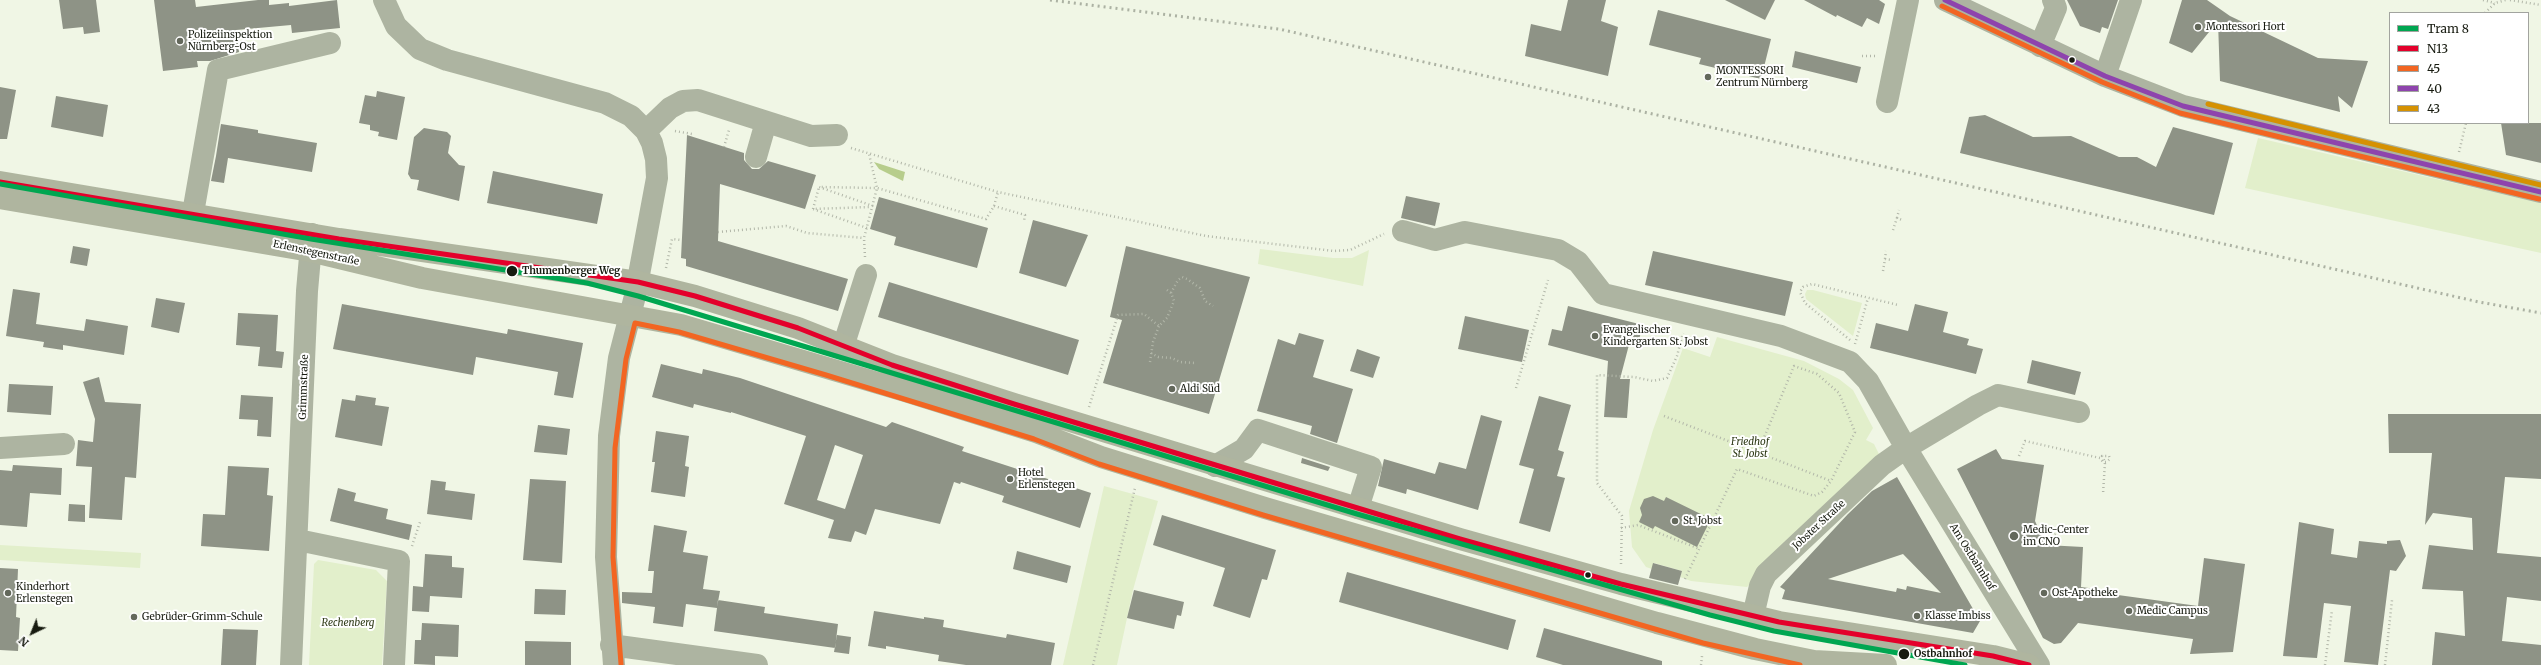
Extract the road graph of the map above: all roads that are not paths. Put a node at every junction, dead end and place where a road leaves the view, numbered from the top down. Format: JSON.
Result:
{"nodes":[{"id":1,"x":384,"y":0,"type":"edge"},
{"id":2,"x":1908,"y":0,"type":"edge"},
{"id":3,"x":1945,"y":0,"type":"edge"},
{"id":4,"x":2053,"y":0,"type":"edge"},
{"id":5,"x":2131,"y":0,"type":"edge"},
{"id":6,"x":330,"y":43,"type":"dead end"},
{"id":7,"x":2040,"y":46,"type":"junction"},
{"id":8,"x":2105,"y":76,"type":"junction"},
{"id":9,"x":1887,"y":102,"type":"dead end"},
{"id":10,"x":766,"y":122,"type":"junction"},
{"id":11,"x":646,"y":131,"type":"junction"},
{"id":12,"x":837,"y":135,"type":"road end"},
{"id":13,"x":756,"y":157,"type":"dead end"},
{"id":14,"x":0,"y":182,"type":"edge"},
{"id":15,"x":2541,"y":192,"type":"edge"},
{"id":16,"x":0,"y":198,"type":"edge"},
{"id":17,"x":192,"y":222,"type":"junction"},
{"id":18,"x":1403,"y":231,"type":"road end"},
{"id":19,"x":311,"y":243,"type":"junction"},
{"id":20,"x":866,"y":275,"type":"road end"},
{"id":21,"x":638,"y":282,"type":"junction"},
{"id":22,"x":630,"y":315,"type":"junction"},
{"id":23,"x":843,"y":347,"type":"junction"},
{"id":24,"x":2079,"y":412,"type":"dead end"},
{"id":25,"x":1109,"y":432,"type":"junction"},
{"id":26,"x":64,"y":444,"type":"dead end"},
{"id":27,"x":0,"y":448,"type":"edge"},
{"id":28,"x":1906,"y":448,"type":"junction"},
{"id":29,"x":1101,"y":457,"type":"junction"},
{"id":30,"x":1215,"y":466,"type":"junction"},
{"id":31,"x":1358,"y":508,"type":"junction"},
{"id":32,"x":298,"y":540,"type":"junction"},
{"id":33,"x":1477,"y":544,"type":"junction"},
{"id":34,"x":1543,"y":562,"type":"junction"},
{"id":35,"x":1472,"y":569,"type":"junction"},
{"id":36,"x":1535,"y":588,"type":"junction"},
{"id":37,"x":1753,"y":616,"type":"junction"},
{"id":38,"x":613,"y":655,"type":"edge"},
{"id":39,"x":291,"y":665,"type":"edge"},
{"id":40,"x":394,"y":665,"type":"edge"},
{"id":41,"x":757,"y":665,"type":"edge"},
{"id":42,"x":1886,"y":665,"type":"edge"},
{"id":43,"x":2029,"y":665,"type":"edge"},
{"id":44,"x":2039,"y":665,"type":"edge"}],
"edges":[{"from":1,"to":11,"type":"street"},
{"from":2,"to":9,"type":"street"},
{"from":3,"to":7,"type":"street"},
{"from":4,"to":7,"type":"street"},
{"from":5,"to":8,"type":"street"},
{"from":6,"to":17,"type":"street"},
{"from":7,"to":8,"type":"street"},
{"from":8,"to":15,"type":"street"},
{"from":10,"to":11,"type":"street"},
{"from":10,"to":12,"type":"street"},
{"from":10,"to":13,"type":"street"},
{"from":11,"to":21,"type":"street"},
{"from":14,"to":17,"type":"main road","name":"Erlenstegenstraße"},
{"from":16,"to":17,"type":"main road","name":"Erlenstegenstraße"},
{"from":17,"to":19,"type":"main road","name":"Erlenstegenstraße"},
{"from":18,"to":28,"type":"street","name":"Am Ostbahnhof"},
{"from":19,"to":21,"type":"main road","name":"Erlenstegenstraße"},
{"from":19,"to":22,"type":"main road","name":"Erlenstegenstraße"},
{"from":19,"to":32,"type":"street","name":"Grimmstraße"},
{"from":20,"to":23,"type":"street"},
{"from":21,"to":22,"type":"street"},
{"from":21,"to":23,"type":"main road","name":"Erlenstegenstraße"},
{"from":22,"to":29,"type":"main road","name":"Erlenstegenstraße"},
{"from":22,"to":38,"type":"street"},
{"from":23,"to":25,"type":"main road","name":"Erlenstegenstraße"},
{"from":24,"to":28,"type":"street"},
{"from":25,"to":29,"type":"street"},
{"from":25,"to":30,"type":"main road","name":"Erlenstegenstraße"},
{"from":26,"to":27,"type":"street"},
{"from":28,"to":37,"type":"street","name":"Jobster Straße"},
{"from":28,"to":44,"type":"street","name":"Am Ostbahnhof"},
{"from":29,"to":35,"type":"main road","name":"Erlenstegenstraße"},
{"from":30,"to":31,"type":"main road","name":"Erlenstegenstraße"},
{"from":30,"to":31,"type":"street"},
{"from":31,"to":33,"type":"main road","name":"Erlenstegenstraße"},
{"from":32,"to":39,"type":"street","name":"Grimmstraße"},
{"from":32,"to":40,"type":"street"},
{"from":33,"to":34,"type":"main road","name":"Erlenstegenstraße"},
{"from":33,"to":35,"type":"main road"},
{"from":34,"to":36,"type":"main road"},
{"from":34,"to":37,"type":"main road","name":"Erlenstegenstraße"},
{"from":35,"to":36,"type":"main road","name":"Erlenstegenstraße"},
{"from":36,"to":42,"type":"main road","name":"Erlenstegenstraße"},
{"from":37,"to":43,"type":"main road","name":"Erlenstegenstraße"},
{"from":38,"to":41,"type":"street"}]}
